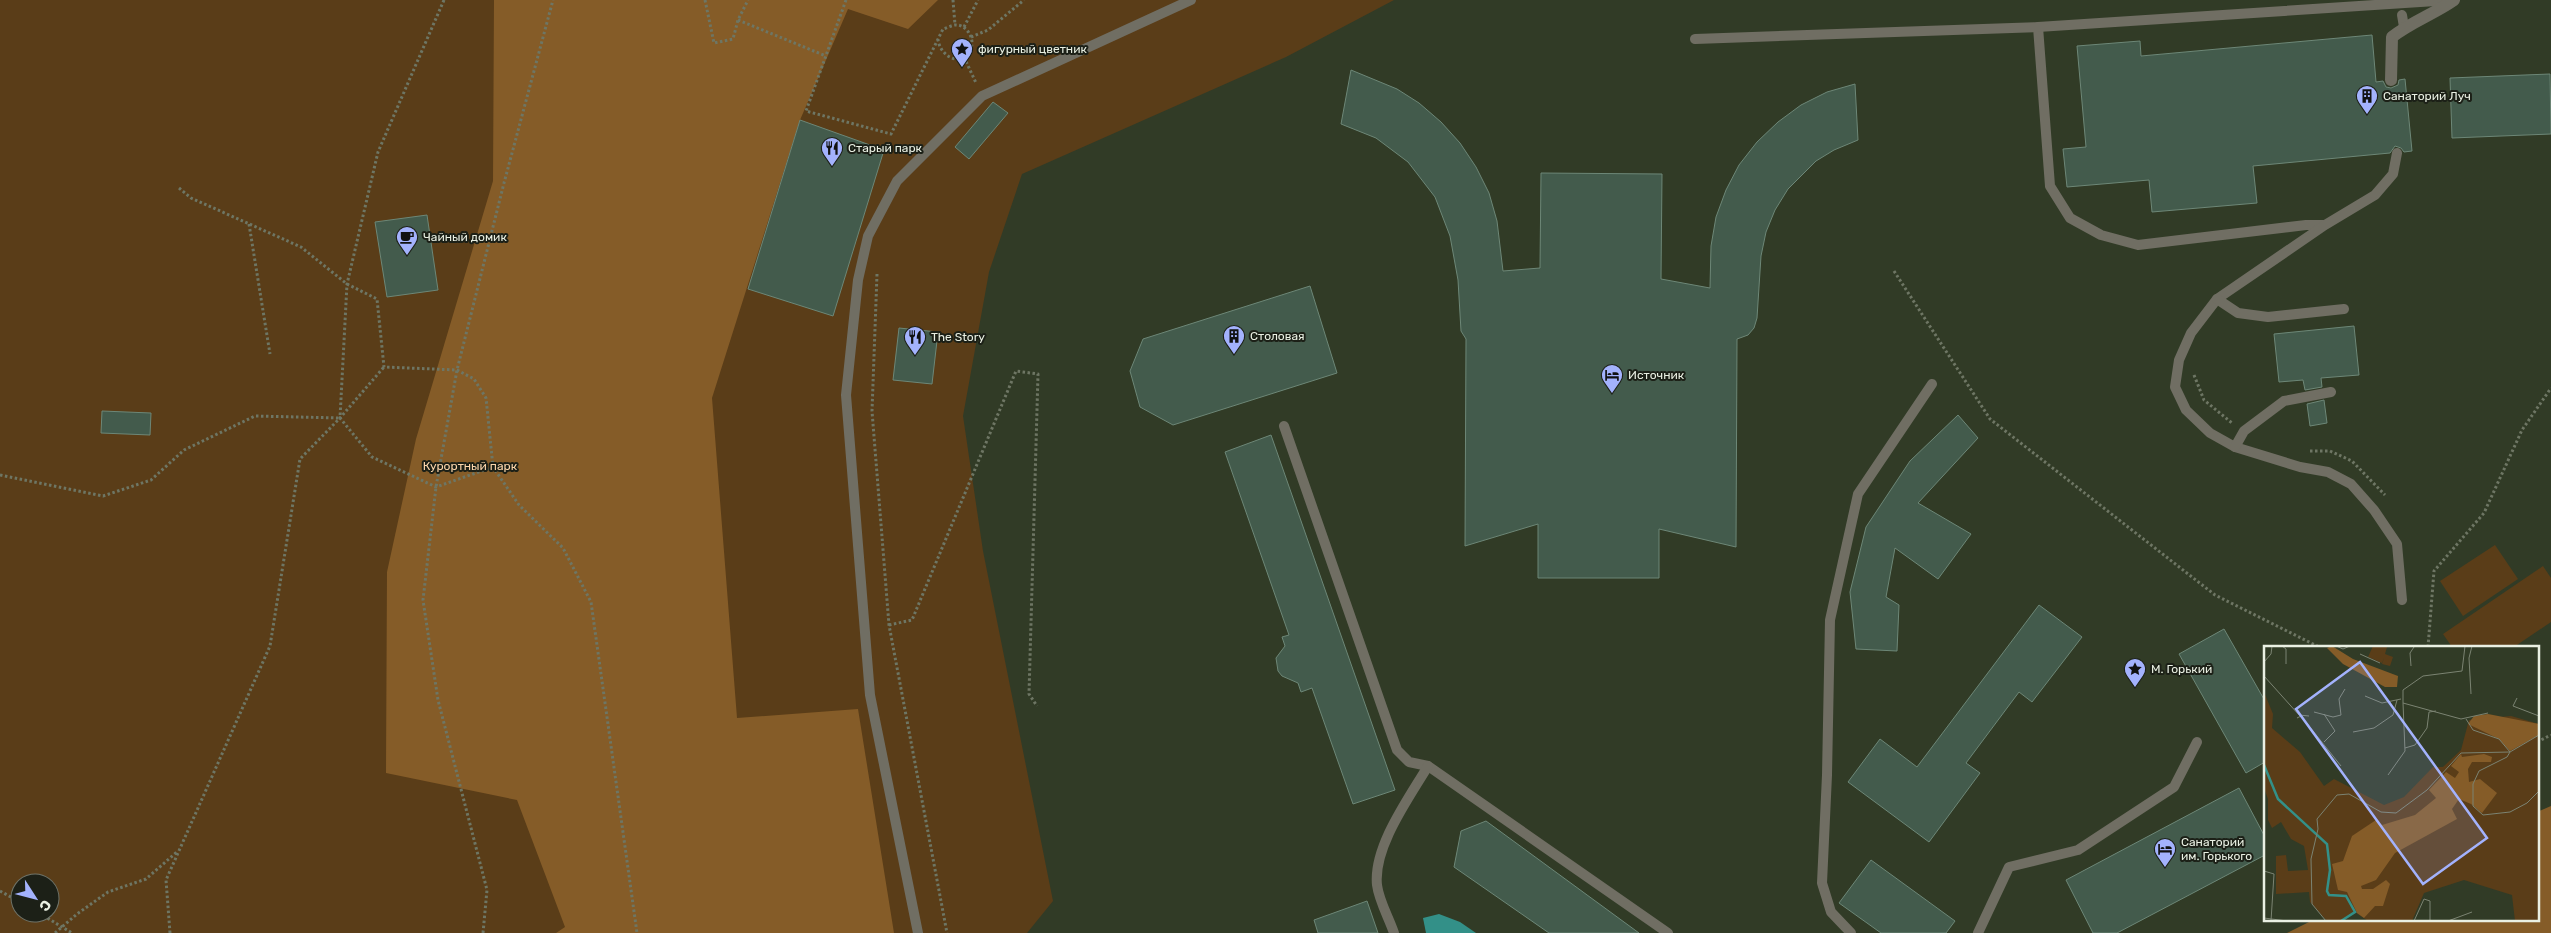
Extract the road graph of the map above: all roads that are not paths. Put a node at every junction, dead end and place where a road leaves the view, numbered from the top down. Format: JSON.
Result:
{"nodes":[{"id":1,"x":1190,"y":0,"type":"edge"},
{"id":2,"x":2452,"y":0,"type":"edge"},
{"id":3,"x":2038,"y":27,"type":"junction"},
{"id":4,"x":1695,"y":38,"type":"dead end"},
{"id":5,"x":2391,"y":80,"type":"dead end"},
{"id":6,"x":2397,"y":153,"type":"dead end"},
{"id":7,"x":2325,"y":225,"type":"junction"},
{"id":8,"x":2217,"y":299,"type":"junction"},
{"id":9,"x":2344,"y":309,"type":"dead end"},
{"id":10,"x":1932,"y":384,"type":"dead end"},
{"id":11,"x":2331,"y":392,"type":"dead end"},
{"id":12,"x":1284,"y":426,"type":"dead end"},
{"id":13,"x":2235,"y":447,"type":"junction"},
{"id":14,"x":2402,"y":600,"type":"dead end"},
{"id":15,"x":2197,"y":742,"type":"dead end"},
{"id":16,"x":1428,"y":766,"type":"junction"},
{"id":17,"x":918,"y":933,"type":"edge"},
{"id":18,"x":1394,"y":933,"type":"edge"},
{"id":19,"x":1668,"y":933,"type":"edge"},
{"id":20,"x":1851,"y":933,"type":"edge"},
{"id":21,"x":1978,"y":933,"type":"edge"}],
"edges":[{"from":1,"to":17,"type":"lane"},
{"from":2,"to":3,"type":"lane"},
{"from":2,"to":5,"type":"street"},
{"from":3,"to":4,"type":"lane"},
{"from":3,"to":7,"type":"lane"},
{"from":6,"to":7,"type":"lane"},
{"from":7,"to":8,"type":"lane"},
{"from":8,"to":9,"type":"lane"},
{"from":8,"to":13,"type":"lane"},
{"from":10,"to":20,"type":"lane"},
{"from":11,"to":13,"type":"lane"},
{"from":12,"to":16,"type":"lane"},
{"from":13,"to":14,"type":"lane"},
{"from":15,"to":21,"type":"lane"},
{"from":16,"to":18,"type":"lane"},
{"from":16,"to":19,"type":"lane"}]}
